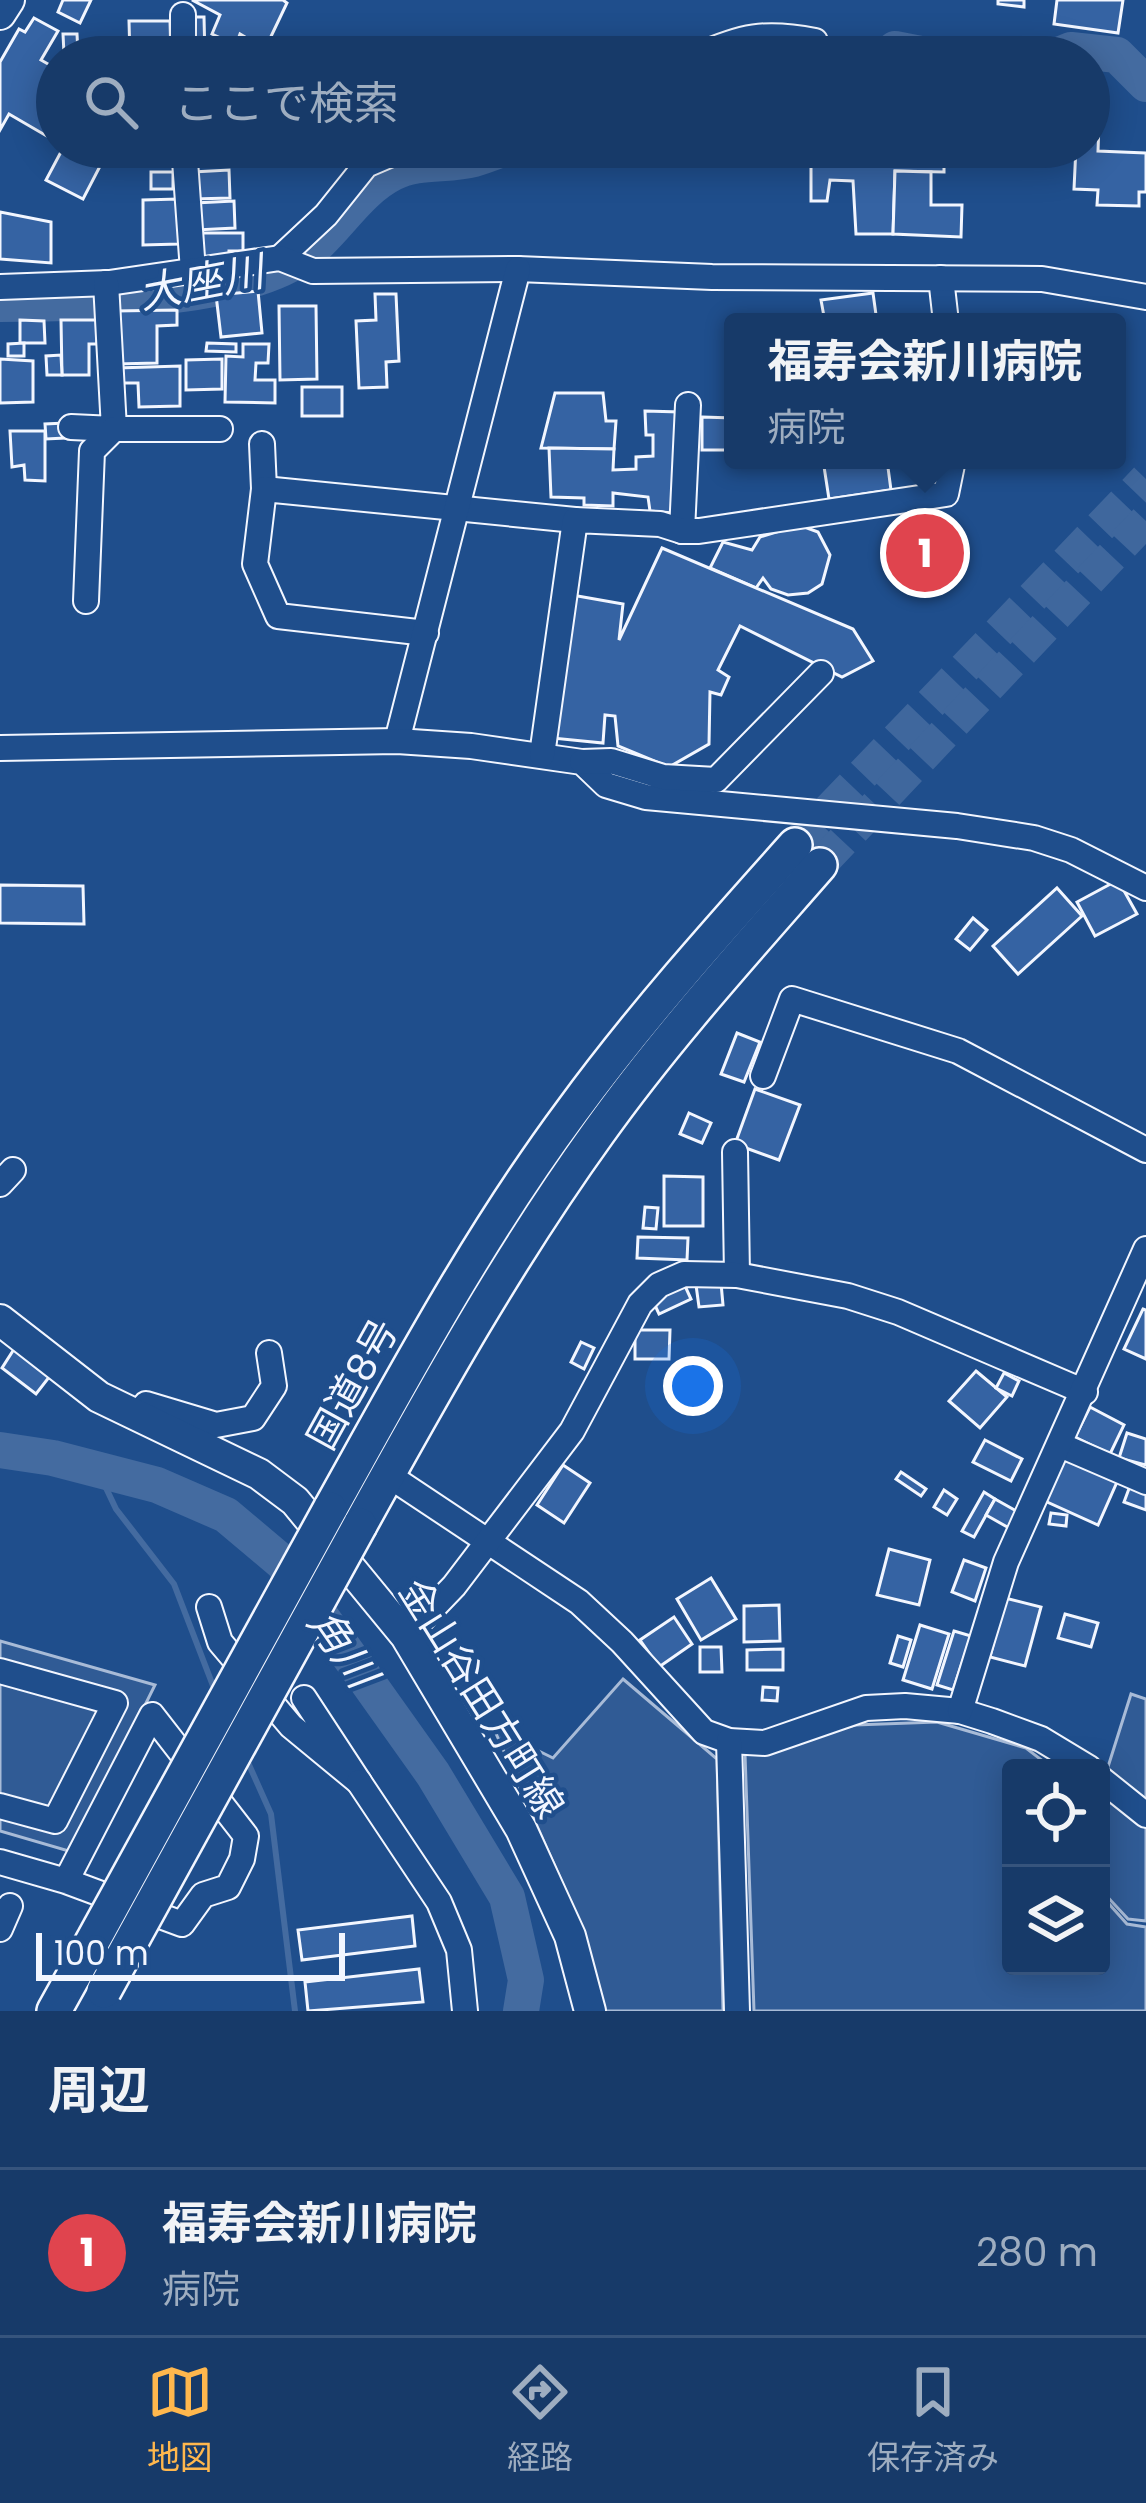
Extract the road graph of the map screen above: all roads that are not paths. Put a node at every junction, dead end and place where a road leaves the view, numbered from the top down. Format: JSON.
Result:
{"nodes":[{"id":1,"x":9,"y":0,"type":"edge"},
{"id":2,"x":0,"y":14,"type":"edge"},
{"id":3,"x":183,"y":15,"type":"dead end"},
{"id":4,"x":183,"y":36,"type":"edge"},
{"id":5,"x":748,"y":36,"type":"edge"},
{"id":6,"x":789,"y":36,"type":"edge"},
{"id":7,"x":186,"y":168,"type":"edge"},
{"id":8,"x":364,"y":168,"type":"edge"},
{"id":9,"x":280,"y":258,"type":"junction"},
{"id":10,"x":518,"y":268,"type":"junction"},
{"id":11,"x":193,"y":271,"type":"junction"},
{"id":12,"x":941,"y":278,"type":"junction"},
{"id":13,"x":106,"y":283,"type":"junction"},
{"id":14,"x":0,"y":286,"type":"edge"},
{"id":15,"x":1146,"y":297,"type":"edge"},
{"id":16,"x":945,"y":313,"type":"edge"},
{"id":17,"x":688,"y":405,"type":"dead end"},
{"id":18,"x":71,"y":427,"type":"dead end"},
{"id":19,"x":114,"y":429,"type":"junction"},
{"id":20,"x":220,"y":429,"type":"dead end"},
{"id":21,"x":262,"y":444,"type":"dead end"},
{"id":22,"x":950,"y":469,"type":"edge"},
{"id":23,"x":264,"y":488,"type":"junction"},
{"id":24,"x":460,"y":505,"type":"junction"},
{"id":25,"x":575,"y":520,"type":"junction"},
{"id":26,"x":682,"y":531,"type":"junction"},
{"id":27,"x":86,"y":601,"type":"dead end"},
{"id":28,"x":426,"y":633,"type":"junction"},
{"id":29,"x":821,"y":673,"type":"dead end"},
{"id":30,"x":398,"y":741,"type":"junction"},
{"id":31,"x":0,"y":748,"type":"edge"},
{"id":32,"x":542,"y":755,"type":"junction"},
{"id":33,"x":582,"y":762,"type":"junction"},
{"id":34,"x":1146,"y":888,"type":"edge"},
{"id":35,"x":763,"y":1076,"type":"dead end"},
{"id":36,"x":1146,"y":1150,"type":"edge"},
{"id":37,"x":735,"y":1152,"type":"dead end"},
{"id":38,"x":1146,"y":1249,"type":"edge"},
{"id":39,"x":737,"y":1275,"type":"junction"},
{"id":40,"x":1138,"y":1291,"type":"edge"},
{"id":41,"x":0,"y":1320,"type":"edge"},
{"id":42,"x":269,"y":1353,"type":"dead end"},
{"id":43,"x":1085,"y":1392,"type":"junction"},
{"id":44,"x":137,"y":1418,"type":"junction"},
{"id":45,"x":1060,"y":1445,"type":"junction"},
{"id":46,"x":388,"y":1475,"type":"junction"},
{"id":47,"x":1146,"y":1482,"type":"edge"},
{"id":48,"x":345,"y":1517,"type":"junction"},
{"id":49,"x":487,"y":1542,"type":"junction"},
{"id":50,"x":209,"y":1606,"type":"dead end"},
{"id":51,"x":406,"y":1636,"type":"junction"},
{"id":52,"x":0,"y":1671,"type":"edge"},
{"id":53,"x":304,"y":1698,"type":"dead end"},
{"id":54,"x":960,"y":1712,"type":"junction"},
{"id":55,"x":729,"y":1741,"type":"junction"},
{"id":56,"x":1074,"y":1759,"type":"edge"},
{"id":57,"x":359,"y":1782,"type":"junction"},
{"id":58,"x":1110,"y":1786,"type":"edge"},
{"id":59,"x":0,"y":1806,"type":"edge"},
{"id":60,"x":1146,"y":1815,"type":"edge"},
{"id":61,"x":0,"y":1862,"type":"edge"},
{"id":62,"x":66,"y":1881,"type":"junction"},
{"id":63,"x":90,"y":1992,"type":"edge"},
{"id":64,"x":54,"y":2011,"type":"edge"},
{"id":65,"x":465,"y":2011,"type":"edge"},
{"id":66,"x":590,"y":2011,"type":"edge"},
{"id":67,"x":737,"y":2011,"type":"edge"}],
"edges":[{"from":1,"to":2,"type":"main road"},
{"from":3,"to":4,"type":"street"},
{"from":5,"to":6,"type":"street"},
{"from":7,"to":11,"type":"street"},
{"from":8,"to":9,"type":"street"},
{"from":9,"to":10,"type":"street"},
{"from":9,"to":11,"type":"street"},
{"from":10,"to":12,"type":"street"},
{"from":10,"to":24,"type":"street"},
{"from":11,"to":13,"type":"street"},
{"from":12,"to":15,"type":"street"},
{"from":12,"to":16,"type":"street"},
{"from":13,"to":14,"type":"street"},
{"from":13,"to":19,"type":"street"},
{"from":17,"to":26,"type":"street"},
{"from":18,"to":19,"type":"street"},
{"from":19,"to":20,"type":"street"},
{"from":19,"to":27,"type":"street"},
{"from":21,"to":23,"type":"street"},
{"from":22,"to":26,"type":"street"},
{"from":23,"to":24,"type":"street"},
{"from":23,"to":28,"type":"street"},
{"from":24,"to":25,"type":"street"},
{"from":24,"to":28,"type":"street"},
{"from":25,"to":26,"type":"street"},
{"from":25,"to":32,"type":"street"},
{"from":28,"to":30,"type":"street"},
{"from":29,"to":33,"type":"street"},
{"from":30,"to":31,"type":"street"},
{"from":30,"to":32,"type":"street"},
{"from":32,"to":33,"type":"street"},
{"from":33,"to":34,"type":"street"},
{"from":35,"to":36,"type":"street"},
{"from":37,"to":39,"type":"street"},
{"from":38,"to":40,"type":"street"},
{"from":39,"to":43,"type":"street"},
{"from":39,"to":49,"type":"street"},
{"from":40,"to":43,"type":"street"},
{"from":41,"to":44,"type":"main road","name":"金山谷田方町線"},
{"from":42,"to":44,"type":"street"},
{"from":43,"to":45,"type":"street"},
{"from":44,"to":51,"type":"main road","name":"金山谷田方町線"},
{"from":45,"to":47,"type":"street"},
{"from":45,"to":54,"type":"street"},
{"from":46,"to":48,"type":"highway","name":"国道8号"},
{"from":46,"to":48,"type":"highway","name":"国道8号"},
{"from":46,"to":49,"type":"street"},
{"from":48,"to":63,"type":"highway","name":"国道8号","bridge":true},
{"from":49,"to":51,"type":"street"},
{"from":49,"to":55,"type":"street"},
{"from":50,"to":57,"type":"street"},
{"from":51,"to":66,"type":"main road","name":"金山谷田方町線"},
{"from":52,"to":59,"type":"street"},
{"from":53,"to":57,"type":"street"},
{"from":54,"to":55,"type":"street"},
{"from":54,"to":56,"type":"street"},
{"from":55,"to":67,"type":"street"},
{"from":57,"to":65,"type":"street"},
{"from":58,"to":60,"type":"street"},
{"from":61,"to":62,"type":"street"},
{"from":62,"to":62,"type":"street"},
{"from":63,"to":64,"type":"highway","name":"国道8号"}]}
